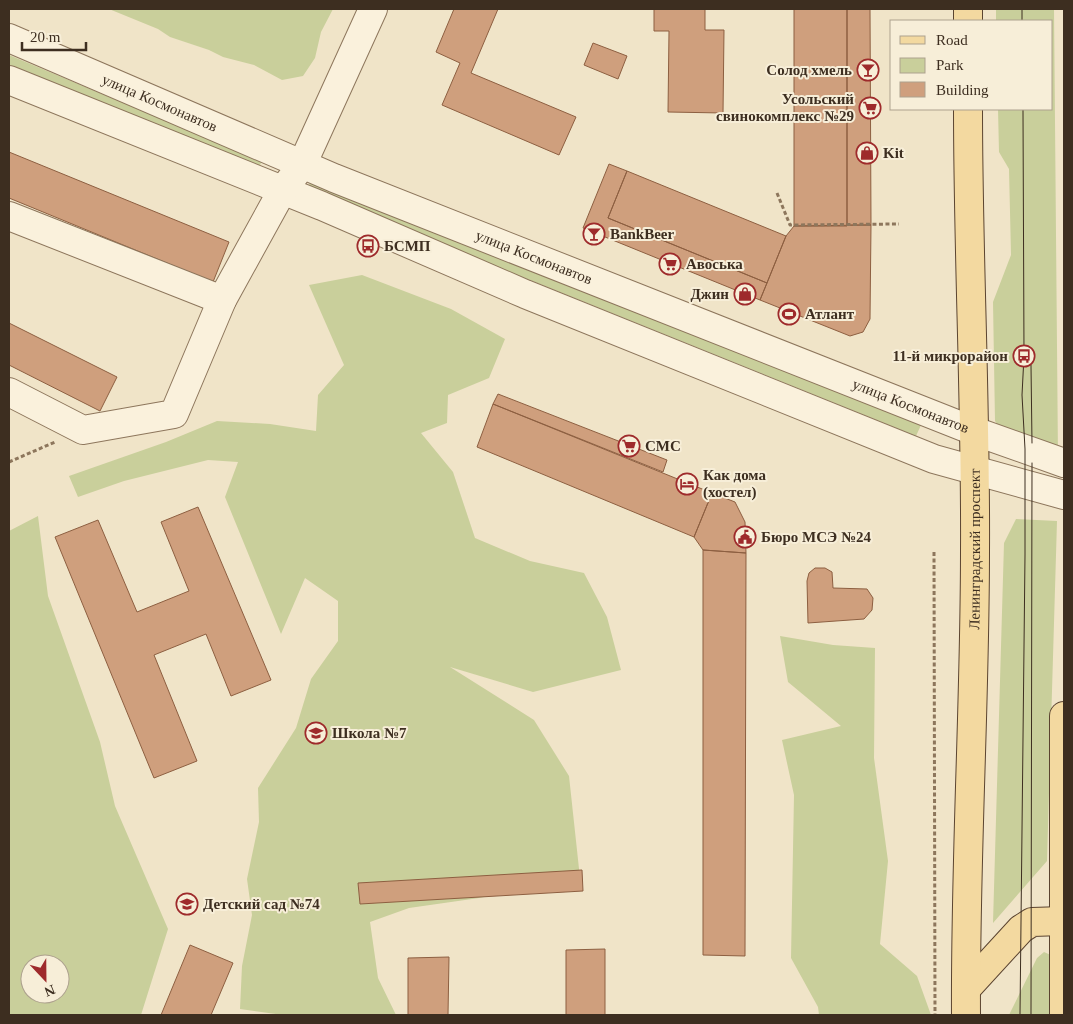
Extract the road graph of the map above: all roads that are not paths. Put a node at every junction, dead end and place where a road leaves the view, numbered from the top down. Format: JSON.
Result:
{"nodes":[{"id":1,"x":373,"y":9,"type":"edge"},
{"id":2,"x":9,"y":38,"type":"edge"},
{"id":3,"x":9,"y":80,"type":"edge"},
{"id":4,"x":968,"y":110,"type":"edge"},
{"id":5,"x":302,"y":164,"type":"junction"},
{"id":6,"x":282,"y":191,"type":"junction"},
{"id":7,"x":9,"y":216,"type":"edge"},
{"id":8,"x":222,"y":300,"type":"junction"},
{"id":9,"x":9,"y":392,"type":"edge"},
{"id":10,"x":974,"y":431,"type":"junction"},
{"id":11,"x":1064,"y":463,"type":"edge"},
{"id":12,"x":975,"y":470,"type":"junction"},
{"id":13,"x":1064,"y":495,"type":"edge"},
{"id":14,"x":1064,"y":716,"type":"edge"},
{"id":15,"x":1063,"y":922,"type":"edge"},
{"id":16,"x":966,"y":989,"type":"junction"},
{"id":17,"x":966,"y":1015,"type":"edge"},
{"id":18,"x":1064,"y":1015,"type":"edge"}],
"edges":[{"from":1,"to":5,"type":"street"},
{"from":2,"to":5,"type":"street","name":"улица Космонавтов"},
{"from":3,"to":6,"type":"street"},
{"from":4,"to":10,"type":"main road","name":"Ленинградский проспект"},
{"from":5,"to":6,"type":"street"},
{"from":5,"to":10,"type":"street","name":"улица Космонавтов"},
{"from":6,"to":8,"type":"street"},
{"from":6,"to":12,"type":"street"},
{"from":7,"to":8,"type":"street"},
{"from":8,"to":9,"type":"street"},
{"from":10,"to":11,"type":"street","name":"улица Космонавтов"},
{"from":10,"to":12,"type":"main road","name":"Ленинградский проспект"},
{"from":12,"to":13,"type":"street"},
{"from":12,"to":16,"type":"main road","name":"Ленинградский проспект"},
{"from":14,"to":15,"type":"main road"},
{"from":15,"to":16,"type":"main road"},
{"from":15,"to":18,"type":"main road"},
{"from":16,"to":17,"type":"main road","name":"Ленинградский проспект"}]}
